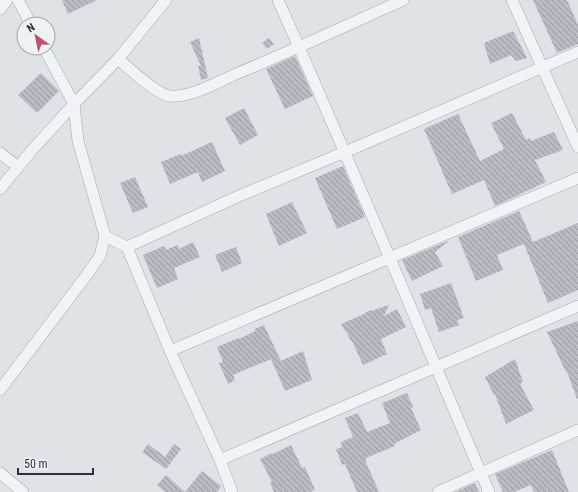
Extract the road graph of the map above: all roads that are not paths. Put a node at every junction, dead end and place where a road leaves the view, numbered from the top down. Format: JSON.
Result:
{"nodes":[{"id":1,"x":7,"y":0,"type":"edge"},
{"id":2,"x":18,"y":0,"type":"edge"},
{"id":3,"x":166,"y":0,"type":"edge"},
{"id":4,"x":278,"y":0,"type":"edge"},
{"id":5,"x":403,"y":0,"type":"edge"},
{"id":6,"x":512,"y":0,"type":"edge"},
{"id":7,"x":0,"y":9,"type":"edge"},
{"id":8,"x":27,"y":16,"type":"edge"},
{"id":9,"x":299,"y":47,"type":"junction"},
{"id":10,"x":578,"y":52,"type":"edge"},
{"id":11,"x":48,"y":56,"type":"edge"},
{"id":12,"x":118,"y":59,"type":"junction"},
{"id":13,"x":542,"y":67,"type":"junction"},
{"id":14,"x":74,"y":104,"type":"junction"},
{"id":15,"x":578,"y":147,"type":"edge"},
{"id":16,"x":345,"y":152,"type":"junction"},
{"id":17,"x":0,"y":153,"type":"edge"},
{"id":18,"x":18,"y":167,"type":"junction"},
{"id":19,"x":578,"y":178,"type":"edge"},
{"id":20,"x":0,"y":189,"type":"edge"},
{"id":21,"x":105,"y":236,"type":"junction"},
{"id":22,"x":127,"y":247,"type":"junction"},
{"id":23,"x":390,"y":258,"type":"junction"},
{"id":24,"x":578,"y":306,"type":"edge"},
{"id":25,"x":170,"y":351,"type":"junction"},
{"id":26,"x":435,"y":368,"type":"junction"},
{"id":27,"x":0,"y":390,"type":"edge"},
{"id":28,"x":578,"y":430,"type":"edge"},
{"id":29,"x":220,"y":460,"type":"junction"},
{"id":30,"x":0,"y":473,"type":"edge"},
{"id":31,"x":481,"y":473,"type":"junction"},
{"id":32,"x":23,"y":492,"type":"edge"},
{"id":33,"x":232,"y":492,"type":"edge"},
{"id":34,"x":438,"y":492,"type":"edge"},
{"id":35,"x":489,"y":492,"type":"edge"}],
"edges":[{"from":1,"to":7,"type":"street"},
{"from":2,"to":8,"type":"street"},
{"from":3,"to":12,"type":"street"},
{"from":4,"to":9,"type":"street"},
{"from":5,"to":9,"type":"street"},
{"from":6,"to":13,"type":"street"},
{"from":9,"to":12,"type":"street"},
{"from":9,"to":16,"type":"street"},
{"from":10,"to":13,"type":"street"},
{"from":11,"to":14,"type":"street"},
{"from":12,"to":14,"type":"street"},
{"from":13,"to":15,"type":"street"},
{"from":13,"to":16,"type":"street"},
{"from":14,"to":18,"type":"street"},
{"from":14,"to":21,"type":"street"},
{"from":16,"to":22,"type":"street"},
{"from":16,"to":23,"type":"street"},
{"from":17,"to":18,"type":"street"},
{"from":18,"to":20,"type":"street"},
{"from":19,"to":23,"type":"street"},
{"from":21,"to":22,"type":"street"},
{"from":21,"to":27,"type":"street"},
{"from":22,"to":25,"type":"street"},
{"from":23,"to":25,"type":"street"},
{"from":23,"to":26,"type":"street"},
{"from":24,"to":26,"type":"street"},
{"from":25,"to":29,"type":"street"},
{"from":26,"to":29,"type":"street"},
{"from":26,"to":31,"type":"street"},
{"from":28,"to":31,"type":"street"},
{"from":29,"to":33,"type":"street"},
{"from":30,"to":32,"type":"street"},
{"from":31,"to":34,"type":"street"},
{"from":31,"to":35,"type":"street"}]}
